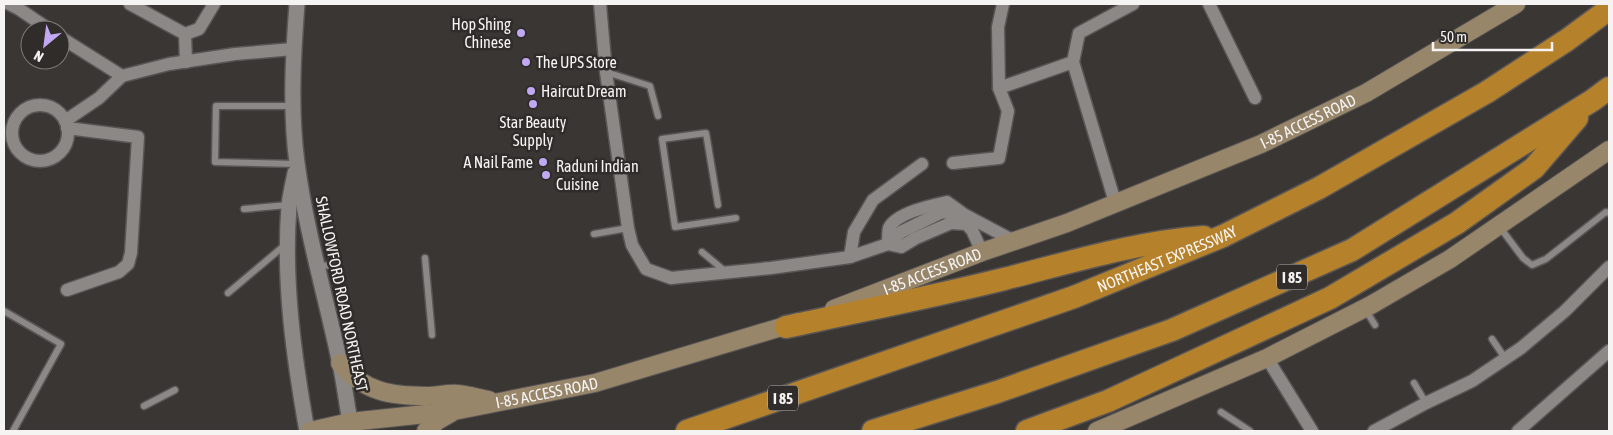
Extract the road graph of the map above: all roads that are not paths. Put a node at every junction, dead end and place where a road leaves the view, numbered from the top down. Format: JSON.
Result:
{"nodes":[{"id":1,"x":130,"y":4,"type":"edge"},
{"id":2,"x":214,"y":4,"type":"edge"},
{"id":3,"x":297,"y":4,"type":"edge"},
{"id":4,"x":600,"y":4,"type":"edge"},
{"id":5,"x":1004,"y":4,"type":"edge"},
{"id":6,"x":1133,"y":4,"type":"edge"},
{"id":7,"x":1209,"y":4,"type":"edge"},
{"id":8,"x":1516,"y":4,"type":"edge"},
{"id":9,"x":16,"y":5,"type":"edge"},
{"id":10,"x":1609,"y":9,"type":"edge"},
{"id":11,"x":36,"y":20,"type":"edge"},
{"id":12,"x":185,"y":34,"type":"junction"},
{"id":13,"x":70,"y":43,"type":"edge"},
{"id":14,"x":293,"y":49,"type":"junction"},
{"id":15,"x":186,"y":62,"type":"junction"},
{"id":16,"x":1073,"y":62,"type":"junction"},
{"id":17,"x":606,"y":72,"type":"junction"},
{"id":18,"x":122,"y":76,"type":"junction"},
{"id":19,"x":999,"y":88,"type":"junction"},
{"id":20,"x":1601,"y":94,"type":"edge"},
{"id":21,"x":1255,"y":98,"type":"dead end"},
{"id":22,"x":293,"y":106,"type":"junction"},
{"id":23,"x":658,"y":116,"type":"dead end"},
{"id":24,"x":9,"y":120,"type":"edge"},
{"id":25,"x":66,"y":124,"type":"junction"},
{"id":26,"x":1609,"y":150,"type":"edge"},
{"id":27,"x":953,"y":163,"type":"dead end"},
{"id":28,"x":297,"y":164,"type":"junction"},
{"id":29,"x":922,"y":164,"type":"dead end"},
{"id":30,"x":1115,"y":202,"type":"junction"},
{"id":31,"x":289,"y":205,"type":"junction"},
{"id":32,"x":718,"y":205,"type":"dead end"},
{"id":33,"x":244,"y":209,"type":"dead end"},
{"id":34,"x":909,"y":213,"type":"junction"},
{"id":35,"x":1609,"y":213,"type":"edge"},
{"id":36,"x":967,"y":216,"type":"junction"},
{"id":37,"x":736,"y":218,"type":"dead end"},
{"id":38,"x":1499,"y":226,"type":"junction"},
{"id":39,"x":628,"y":228,"type":"junction"},
{"id":40,"x":920,"y":230,"type":"junction"},
{"id":41,"x":594,"y":234,"type":"dead end"},
{"id":42,"x":1223,"y":236,"type":"junction"},
{"id":43,"x":1014,"y":241,"type":"junction"},
{"id":44,"x":288,"y":242,"type":"junction"},
{"id":45,"x":888,"y":244,"type":"junction"},
{"id":46,"x":702,"y":252,"type":"dead end"},
{"id":47,"x":982,"y":252,"type":"junction"},
{"id":48,"x":850,"y":257,"type":"junction"},
{"id":49,"x":425,"y":258,"type":"dead end"},
{"id":50,"x":335,"y":265,"type":"dead end"},
{"id":51,"x":316,"y":266,"type":"junction"},
{"id":52,"x":1609,"y":267,"type":"edge"},
{"id":53,"x":726,"y":272,"type":"junction"},
{"id":54,"x":68,"y":290,"type":"dead end"},
{"id":55,"x":228,"y":293,"type":"dead end"},
{"id":56,"x":1364,"y":308,"type":"junction"},
{"id":57,"x":4,"y":312,"type":"edge"},
{"id":58,"x":1375,"y":325,"type":"dead end"},
{"id":59,"x":786,"y":327,"type":"junction"},
{"id":60,"x":432,"y":335,"type":"dead end"},
{"id":61,"x":1492,"y":339,"type":"dead end"},
{"id":62,"x":1609,"y":351,"type":"edge"},
{"id":63,"x":1267,"y":358,"type":"junction"},
{"id":64,"x":1505,"y":358,"type":"junction"},
{"id":65,"x":340,"y":363,"type":"junction"},
{"id":66,"x":1414,"y":383,"type":"dead end"},
{"id":67,"x":175,"y":390,"type":"dead end"},
{"id":68,"x":496,"y":402,"type":"junction"},
{"id":69,"x":1426,"y":403,"type":"junction"},
{"id":70,"x":144,"y":406,"type":"dead end"},
{"id":71,"x":454,"y":411,"type":"junction"},
{"id":72,"x":1220,"y":412,"type":"dead end"},
{"id":73,"x":351,"y":427,"type":"edge"},
{"id":74,"x":14,"y":431,"type":"edge"},
{"id":75,"x":309,"y":431,"type":"edge"},
{"id":76,"x":426,"y":431,"type":"edge"},
{"id":77,"x":686,"y":431,"type":"edge"},
{"id":78,"x":873,"y":431,"type":"edge"},
{"id":79,"x":1027,"y":431,"type":"edge"},
{"id":80,"x":1097,"y":431,"type":"edge"},
{"id":81,"x":1250,"y":431,"type":"edge"},
{"id":82,"x":1312,"y":431,"type":"edge"},
{"id":83,"x":1374,"y":431,"type":"edge"},
{"id":84,"x":1518,"y":431,"type":"edge"}],
"edges":[{"from":1,"to":12,"type":"street"},
{"from":2,"to":12,"type":"street"},
{"from":3,"to":14,"type":"street","name":"SHALLOWFORD ROAD NORTHEAST"},
{"from":4,"to":17,"type":"street"},
{"from":5,"to":19,"type":"street"},
{"from":6,"to":16,"type":"street"},
{"from":7,"to":21,"type":"street"},
{"from":8,"to":30,"type":"main road","name":"I-85 ACCESS ROAD"},
{"from":9,"to":11,"type":"street"},
{"from":10,"to":42,"type":"highway","name":"NORTHEAST EXPRESSWAY","number":"I 85"},
{"from":12,"to":15,"type":"street"},
{"from":13,"to":18,"type":"street"},
{"from":14,"to":15,"type":"street"},
{"from":14,"to":22,"type":"street","name":"SHALLOWFORD ROAD NORTHEAST"},
{"from":15,"to":18,"type":"street"},
{"from":16,"to":19,"type":"street"},
{"from":16,"to":30,"type":"street"},
{"from":17,"to":23,"type":"lane"},
{"from":17,"to":39,"type":"street"},
{"from":18,"to":25,"type":"street"},
{"from":19,"to":27,"type":"street"},
{"from":20,"to":78,"type":"highway","number":"I 85"},
{"from":20,"to":79,"type":"highway"},
{"from":22,"to":28,"type":"street","name":"SHALLOWFORD ROAD NORTHEAST"},
{"from":22,"to":28,"type":"lane"},
{"from":24,"to":25,"type":"street"},
{"from":24,"to":25,"type":"street"},
{"from":25,"to":54,"type":"street"},
{"from":26,"to":38,"type":"main road"},
{"from":28,"to":31,"type":"street","name":"SHALLOWFORD ROAD NORTHEAST"},
{"from":28,"to":51,"type":"street","name":"SHALLOWFORD ROAD NORTHEAST"},
{"from":29,"to":48,"type":"street"},
{"from":30,"to":43,"type":"main road","name":"I-85 ACCESS ROAD"},
{"from":31,"to":33,"type":"lane"},
{"from":31,"to":44,"type":"street","name":"SHALLOWFORD ROAD NORTHEAST"},
{"from":32,"to":37,"type":"lane"},
{"from":34,"to":36,"type":"street"},
{"from":34,"to":40,"type":"street"},
{"from":34,"to":45,"type":"street"},
{"from":35,"to":38,"type":"lane"},
{"from":36,"to":40,"type":"street"},
{"from":36,"to":43,"type":"street"},
{"from":38,"to":56,"type":"main road"},
{"from":39,"to":41,"type":"lane"},
{"from":39,"to":53,"type":"street"},
{"from":40,"to":45,"type":"street"},
{"from":40,"to":47,"type":"street"},
{"from":42,"to":59,"type":"highway"},
{"from":42,"to":77,"type":"highway","name":"NORTHEAST EXPRESSWAY","number":"I 85"},
{"from":43,"to":47,"type":"main road","name":"I-85 ACCESS ROAD"},
{"from":44,"to":55,"type":"lane"},
{"from":44,"to":75,"type":"street","name":"SHALLOWFORD ROAD NORTHEAST"},
{"from":45,"to":48,"type":"street"},
{"from":46,"to":53,"type":"lane"},
{"from":47,"to":59,"type":"main road","name":"I-85 ACCESS ROAD"},
{"from":48,"to":53,"type":"street"},
{"from":49,"to":60,"type":"lane"},
{"from":50,"to":51,"type":"lane"},
{"from":51,"to":65,"type":"street","name":"SHALLOWFORD ROAD NORTHEAST"},
{"from":52,"to":64,"type":"street"},
{"from":56,"to":58,"type":"lane"},
{"from":56,"to":63,"type":"main road"},
{"from":57,"to":74,"type":"lane"},
{"from":59,"to":68,"type":"main road","name":"I-85 ACCESS ROAD"},
{"from":61,"to":64,"type":"lane"},
{"from":62,"to":84,"type":"street"},
{"from":63,"to":80,"type":"main road"},
{"from":63,"to":82,"type":"street"},
{"from":64,"to":69,"type":"street"},
{"from":65,"to":68,"type":"main road"},
{"from":65,"to":73,"type":"street","name":"SHALLOWFORD ROAD NORTHEAST"},
{"from":66,"to":69,"type":"lane"},
{"from":67,"to":70,"type":"lane"},
{"from":68,"to":71,"type":"main road","name":"I-85 ACCESS ROAD"},
{"from":69,"to":83,"type":"street"},
{"from":71,"to":73,"type":"main road","name":"I-85 ACCESS ROAD"},
{"from":71,"to":76,"type":"main road"},
{"from":72,"to":81,"type":"lane"},
{"from":73,"to":75,"type":"main road","name":"I-85 ACCESS ROAD"}]}
